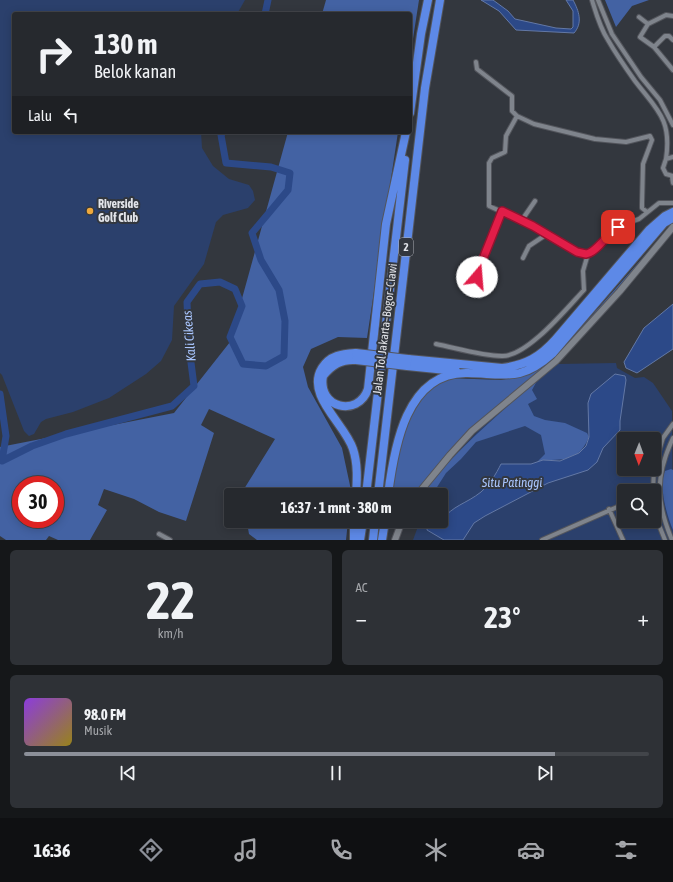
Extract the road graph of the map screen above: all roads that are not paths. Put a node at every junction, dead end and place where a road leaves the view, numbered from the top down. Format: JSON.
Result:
{"nodes":[{"id":1,"x":428,"y":0,"type":"edge"},
{"id":2,"x":440,"y":0,"type":"edge"},
{"id":3,"x":592,"y":0,"type":"edge"},
{"id":4,"x":598,"y":0,"type":"edge"},
{"id":5,"x":673,"y":16,"type":"edge"},
{"id":6,"x":639,"y":17,"type":"dead end"},
{"id":7,"x":648,"y":24,"type":"junction"},
{"id":8,"x":612,"y":34,"type":"junction"},
{"id":9,"x":606,"y":38,"type":"junction"},
{"id":10,"x":673,"y":38,"type":"edge"},
{"id":11,"x":654,"y":47,"type":"junction"},
{"id":12,"x":476,"y":62,"type":"dead end"},
{"id":13,"x":673,"y":70,"type":"edge"},
{"id":14,"x":412,"y":99,"type":"edge"},
{"id":15,"x":517,"y":116,"type":"junction"},
{"id":16,"x":673,"y":125,"type":"edge"},
{"id":17,"x":407,"y":134,"type":"edge"},
{"id":18,"x":407,"y":134,"type":"edge"},
{"id":19,"x":673,"y":157,"type":"edge"},
{"id":20,"x":666,"y":159,"type":"junction"},
{"id":21,"x":673,"y":176,"type":"edge"},
{"id":22,"x":673,"y":183,"type":"edge"},
{"id":23,"x":535,"y":201,"type":"dead end"},
{"id":24,"x":673,"y":203,"type":"edge"},
{"id":25,"x":502,"y":211,"type":"junction"},
{"id":26,"x":647,"y":212,"type":"junction"},
{"id":27,"x":673,"y":212,"type":"edge"},
{"id":28,"x":673,"y":218,"type":"edge"},
{"id":29,"x":522,"y":220,"type":"junction"},
{"id":30,"x":673,"y":227,"type":"edge"},
{"id":31,"x":547,"y":234,"type":"junction"},
{"id":32,"x":588,"y":254,"type":"junction"},
{"id":33,"x":523,"y":258,"type":"dead end"},
{"id":34,"x":480,"y":296,"type":"dead end"},
{"id":35,"x":436,"y":344,"type":"dead end"},
{"id":36,"x":356,"y":357,"type":"junction"},
{"id":37,"x":407,"y":362,"type":"junction"},
{"id":38,"x":466,"y":372,"type":"junction"},
{"id":39,"x":673,"y":424,"type":"edge"},
{"id":40,"x":673,"y":438,"type":"edge"},
{"id":41,"x":661,"y":444,"type":"edge"},
{"id":42,"x":661,"y":454,"type":"edge"},
{"id":43,"x":665,"y":456,"type":"junction"},
{"id":44,"x":662,"y":464,"type":"joint"},
{"id":45,"x":661,"y":484,"type":"edge"},
{"id":46,"x":356,"y":488,"type":"edge"},
{"id":47,"x":367,"y":488,"type":"edge"},
{"id":48,"x":379,"y":488,"type":"edge"},
{"id":49,"x":389,"y":488,"type":"edge"},
{"id":50,"x":423,"y":488,"type":"edge"},
{"id":51,"x":661,"y":505,"type":"edge"},
{"id":52,"x":617,"y":506,"type":"edge"},
{"id":53,"x":609,"y":509,"type":"junction"},
{"id":54,"x":354,"y":528,"type":"edge"},
{"id":55,"x":362,"y":528,"type":"edge"},
{"id":56,"x":374,"y":528,"type":"edge"},
{"id":57,"x":384,"y":528,"type":"edge"},
{"id":58,"x":399,"y":528,"type":"edge"},
{"id":59,"x":660,"y":528,"type":"edge"},
{"id":60,"x":159,"y":534,"type":"dead end"},
{"id":61,"x":170,"y":540,"type":"edge"},
{"id":62,"x":354,"y":540,"type":"edge"},
{"id":63,"x":360,"y":540,"type":"edge"},
{"id":64,"x":373,"y":540,"type":"edge"},
{"id":65,"x":382,"y":540,"type":"edge"},
{"id":66,"x":395,"y":540,"type":"edge"},
{"id":67,"x":542,"y":540,"type":"edge"},
{"id":68,"x":623,"y":540,"type":"edge"},
{"id":69,"x":665,"y":540,"type":"edge"},
{"id":70,"x":672,"y":540,"type":"edge"}],
"edges":[{"from":1,"to":14,"type":"highway"},
{"from":2,"to":48,"type":"highway","name":"Jalan Tol Jakarta–Bogor–Ciawi","number":"2"},
{"from":3,"to":9,"type":"street"},
{"from":4,"to":8,"type":"street"},
{"from":5,"to":7,"type":"street"},
{"from":6,"to":7,"type":"street"},
{"from":7,"to":11,"type":"street"},
{"from":8,"to":9,"type":"street"},
{"from":8,"to":16,"type":"street"},
{"from":9,"to":20,"type":"street"},
{"from":10,"to":11,"type":"street"},
{"from":11,"to":13,"type":"street"},
{"from":12,"to":15,"type":"street"},
{"from":15,"to":25,"type":"street"},
{"from":15,"to":26,"type":"street"},
{"from":17,"to":36,"type":"highway"},
{"from":18,"to":47,"type":"highway","name":"Jalan Tol Jakarta–Bogor–Ciawi","number":"2"},
{"from":19,"to":20,"type":"street"},
{"from":20,"to":21,"type":"street"},
{"from":21,"to":22,"type":"street"},
{"from":23,"to":29,"type":"street"},
{"from":24,"to":26,"type":"street"},
{"from":25,"to":29,"type":"street"},
{"from":25,"to":34,"type":"street"},
{"from":26,"to":32,"type":"street"},
{"from":27,"to":37,"type":"highway"},
{"from":28,"to":38,"type":"highway"},
{"from":29,"to":31,"type":"street"},
{"from":30,"to":50,"type":"main road"},
{"from":31,"to":32,"type":"street"},
{"from":31,"to":33,"type":"street"},
{"from":32,"to":35,"type":"street"},
{"from":36,"to":37,"type":"highway","bridge":true},
{"from":36,"to":46,"type":"highway"},
{"from":37,"to":38,"type":"highway"},
{"from":38,"to":49,"type":"highway"},
{"from":39,"to":41,"type":"street"},
{"from":40,"to":43,"type":"street"},
{"from":42,"to":43,"type":"street"},
{"from":43,"to":44,"type":"street"},
{"from":44,"to":45,"type":"street"},
{"from":51,"to":70,"type":"street"},
{"from":52,"to":53,"type":"street"},
{"from":53,"to":67,"type":"street"},
{"from":53,"to":68,"type":"street"},
{"from":54,"to":62,"type":"highway"},
{"from":55,"to":63,"type":"highway"},
{"from":56,"to":64,"type":"highway"},
{"from":57,"to":65,"type":"highway"},
{"from":58,"to":66,"type":"main road"},
{"from":59,"to":69,"type":"street"},
{"from":60,"to":61,"type":"street"}]}
